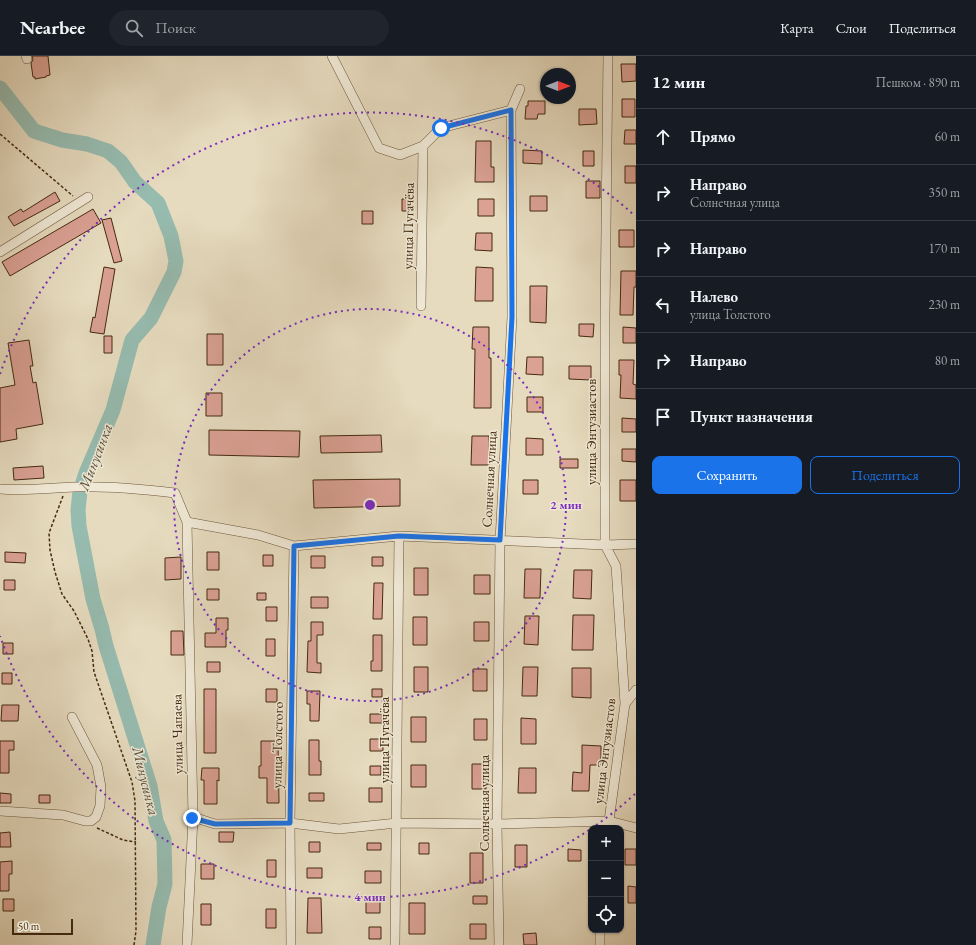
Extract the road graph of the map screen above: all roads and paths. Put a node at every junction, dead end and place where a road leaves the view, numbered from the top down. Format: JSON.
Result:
{"nodes":[{"id":1,"x":332,"y":56,"type":"edge"},
{"id":2,"x":608,"y":56,"type":"edge"},
{"id":3,"x":520,"y":89,"type":"dead end"},
{"id":4,"x":511,"y":110,"type":"junction"},
{"id":5,"x":0,"y":134,"type":"edge"},
{"id":6,"x":423,"y":146,"type":"junction"},
{"id":7,"x":84,"y":200,"type":"joint"},
{"id":8,"x":0,"y":252,"type":"edge"},
{"id":9,"x":421,"y":306,"type":"dead end"},
{"id":10,"x":70,"y":488,"type":"junction"},
{"id":11,"x":0,"y":490,"type":"edge"},
{"id":12,"x":187,"y":522,"type":"junction"},
{"id":13,"x":399,"y":536,"type":"junction"},
{"id":14,"x":500,"y":540,"type":"junction"},
{"id":15,"x":636,"y":544,"type":"edge"},
{"id":16,"x":605,"y":545,"type":"junction"},
{"id":17,"x":294,"y":546,"type":"junction"},
{"id":18,"x":636,"y":690,"type":"edge"},
{"id":19,"x":625,"y":704,"type":"junction"},
{"id":20,"x":72,"y":718,"type":"dead end"},
{"id":21,"x":0,"y":811,"type":"edge"},
{"id":22,"x":192,"y":818,"type":"junction"},
{"id":23,"x":290,"y":823,"type":"junction"},
{"id":24,"x":397,"y":823,"type":"junction"},
{"id":25,"x":497,"y":824,"type":"junction"},
{"id":26,"x":609,"y":825,"type":"edge"},
{"id":27,"x":624,"y":827,"type":"edge"},
{"id":28,"x":97,"y":828,"type":"dead end"},
{"id":29,"x":636,"y":828,"type":"edge"},
{"id":30,"x":136,"y":842,"type":"junction"},
{"id":31,"x":600,"y":933,"type":"edge"},
{"id":32,"x":134,"y":945,"type":"edge"},
{"id":33,"x":187,"y":945,"type":"edge"},
{"id":34,"x":291,"y":945,"type":"edge"},
{"id":35,"x":395,"y":945,"type":"edge"},
{"id":36,"x":499,"y":945,"type":"edge"},
{"id":37,"x":600,"y":945,"type":"edge"}],
"edges":[{"from":1,"to":6,"type":"street"},
{"from":2,"to":16,"type":"street","name":"улица Энтузиастов"},
{"from":3,"to":4,"type":"street"},
{"from":4,"to":6,"type":"street"},
{"from":4,"to":14,"type":"street","name":"Солнечная улица"},
{"from":5,"to":7,"type":"path"},
{"from":6,"to":9,"type":"street","name":"улица Пугачёва"},
{"from":7,"to":8,"type":"street"},
{"from":10,"to":11,"type":"street"},
{"from":10,"to":12,"type":"street"},
{"from":10,"to":30,"type":"path"},
{"from":12,"to":17,"type":"street"},
{"from":12,"to":22,"type":"street","name":"улица Чапаева"},
{"from":13,"to":14,"type":"street"},
{"from":13,"to":17,"type":"street"},
{"from":13,"to":24,"type":"street","name":"улица Пугачёва"},
{"from":14,"to":16,"type":"street"},
{"from":14,"to":25,"type":"street","name":"Солнечная улица"},
{"from":15,"to":16,"type":"street"},
{"from":16,"to":19,"type":"street","name":"улица Энтузиастов"},
{"from":17,"to":23,"type":"street","name":"улица Толстого"},
{"from":18,"to":19,"type":"street"},
{"from":19,"to":26,"type":"street","name":"улица Энтузиастов"},
{"from":20,"to":21,"type":"street"},
{"from":22,"to":23,"type":"street"},
{"from":22,"to":33,"type":"street","name":"улица Чапаева"},
{"from":23,"to":24,"type":"street"},
{"from":23,"to":34,"type":"street","name":"улица Толстого"},
{"from":24,"to":25,"type":"street"},
{"from":24,"to":35,"type":"street","name":"улица Пугачёва"},
{"from":25,"to":26,"type":"street"},
{"from":25,"to":36,"type":"street","name":"Солнечная улица"},
{"from":27,"to":29,"type":"street"},
{"from":28,"to":30,"type":"path"},
{"from":30,"to":32,"type":"path"},
{"from":31,"to":37,"type":"street"}]}
